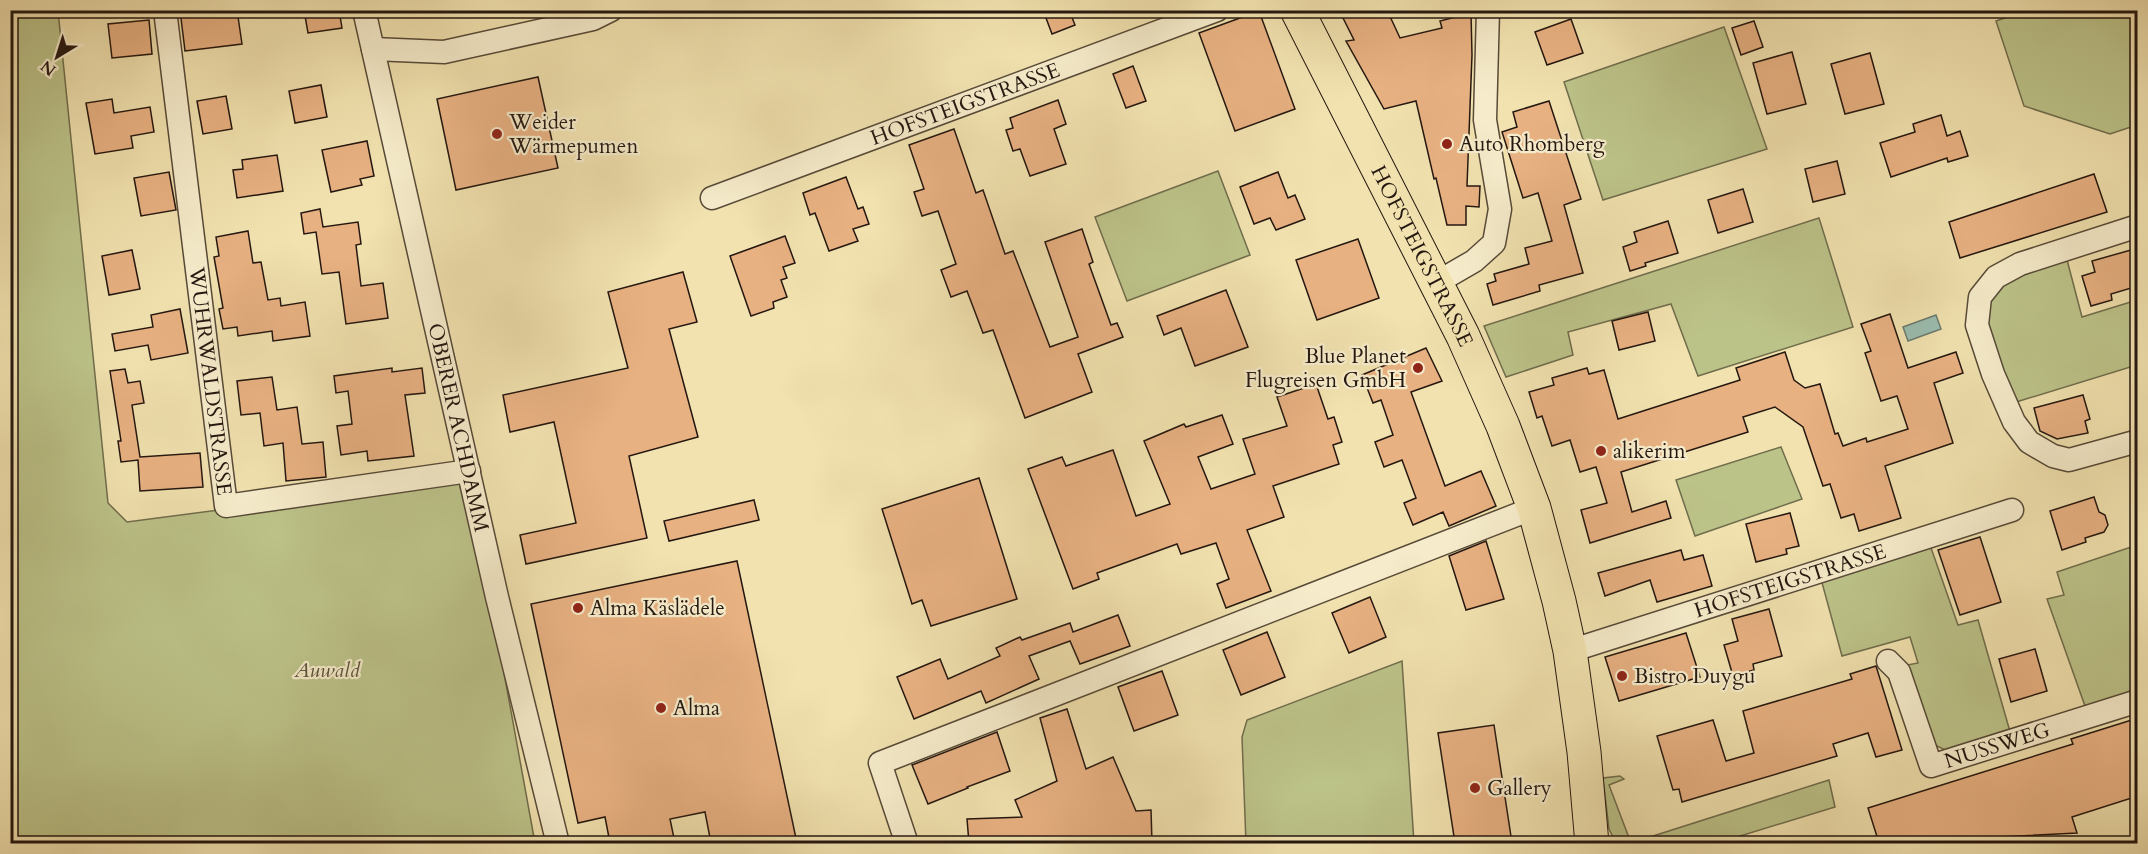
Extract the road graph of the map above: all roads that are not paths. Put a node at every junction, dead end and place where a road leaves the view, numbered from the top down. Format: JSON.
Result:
{"nodes":[{"id":1,"x":165,"y":10,"type":"edge"},
{"id":2,"x":363,"y":10,"type":"edge"},
{"id":3,"x":612,"y":10,"type":"edge"},
{"id":4,"x":1217,"y":10,"type":"edge"},
{"id":5,"x":1297,"y":10,"type":"edge"},
{"id":6,"x":1488,"y":10,"type":"edge"},
{"id":7,"x":373,"y":49,"type":"junction"},
{"id":8,"x":712,"y":198,"type":"dead end"},
{"id":9,"x":2138,"y":226,"type":"edge"},
{"id":10,"x":1436,"y":283,"type":"junction"},
{"id":11,"x":2138,"y":441,"type":"edge"},
{"id":12,"x":469,"y":471,"type":"junction"},
{"id":13,"x":1534,"y":508,"type":"junction"},
{"id":14,"x":2012,"y":510,"type":"dead end"},
{"id":15,"x":1570,"y":651,"type":"junction"},
{"id":16,"x":1888,"y":661,"type":"dead end"},
{"id":17,"x":2138,"y":701,"type":"edge"},
{"id":18,"x":558,"y":843,"type":"edge"},
{"id":19,"x":907,"y":843,"type":"edge"},
{"id":20,"x":1592,"y":843,"type":"edge"}],
"edges":[{"from":1,"to":12,"type":"street","name":"WUHRWALDSTRASSE"},
{"from":2,"to":7,"type":"street","name":"OBERER ACHDAMM"},
{"from":3,"to":7,"type":"street"},
{"from":4,"to":8,"type":"street","name":"HOFSTEIGSTRASSE"},
{"from":5,"to":10,"type":"main road","name":"HOFSTEIGSTRASSE"},
{"from":6,"to":10,"type":"street"},
{"from":7,"to":12,"type":"street","name":"OBERER ACHDAMM"},
{"from":9,"to":11,"type":"street"},
{"from":10,"to":13,"type":"main road","name":"HOFSTEIGSTRASSE"},
{"from":12,"to":18,"type":"street","name":"OBERER ACHDAMM"},
{"from":13,"to":15,"type":"main road","name":"HOFSTEIGSTRASSE"},
{"from":13,"to":19,"type":"street"},
{"from":14,"to":15,"type":"street","name":"HOFSTEIGSTRASSE"},
{"from":15,"to":20,"type":"main road","name":"HOFSTEIGSTRASSE"},
{"from":16,"to":17,"type":"street","name":"NUSSWEG"}]}
